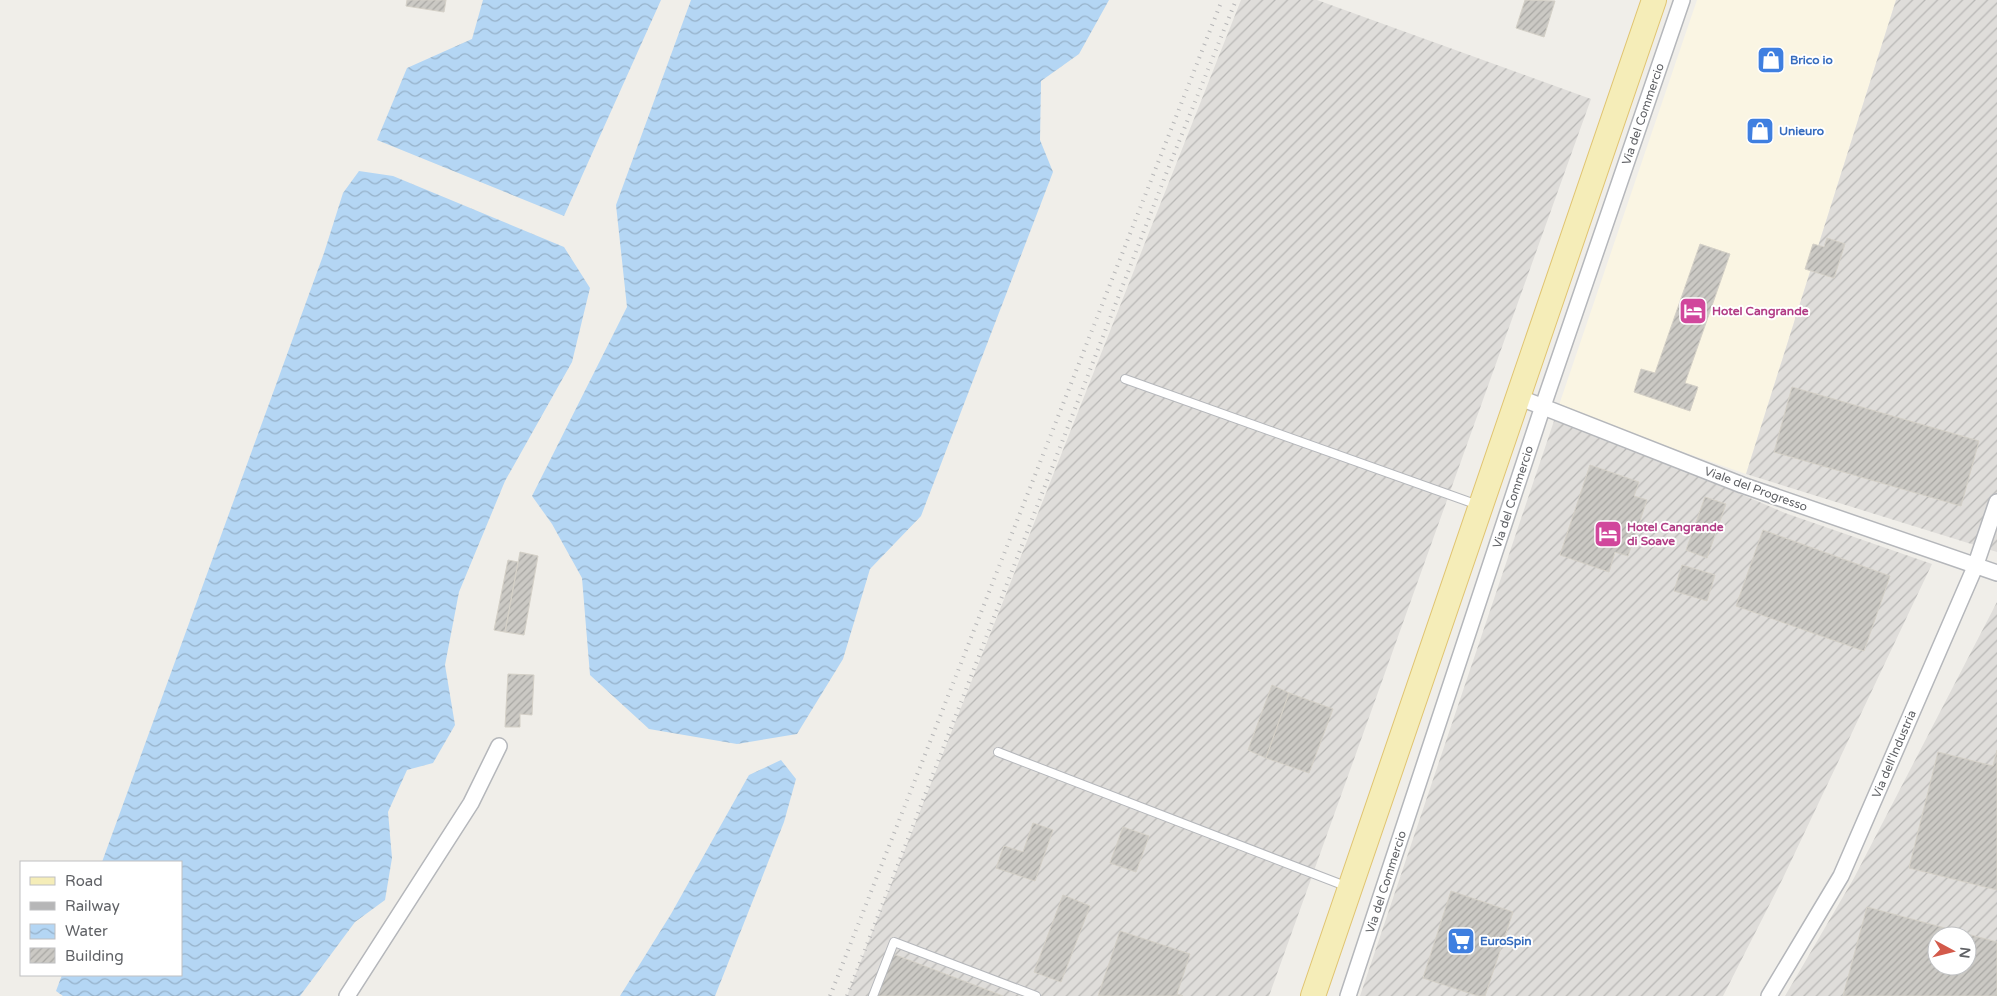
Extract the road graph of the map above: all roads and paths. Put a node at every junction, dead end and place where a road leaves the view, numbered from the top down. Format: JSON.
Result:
{"nodes":[{"id":1,"x":1654,"y":0,"type":"edge"},
{"id":2,"x":1682,"y":0,"type":"edge"},
{"id":3,"x":1125,"y":379,"type":"dead end"},
{"id":4,"x":1518,"y":397,"type":"junction"},
{"id":5,"x":1543,"y":406,"type":"junction"},
{"id":6,"x":1997,"y":502,"type":"edge"},
{"id":7,"x":1480,"y":506,"type":"junction"},
{"id":8,"x":1975,"y":568,"type":"junction"},
{"id":9,"x":1997,"y":573,"type":"edge"},
{"id":10,"x":499,"y":746,"type":"dead end"},
{"id":11,"x":998,"y":752,"type":"dead end"},
{"id":12,"x":1348,"y":887,"type":"junction"},
{"id":13,"x":347,"y":996,"type":"edge"},
{"id":14,"x":872,"y":996,"type":"edge"},
{"id":15,"x":1036,"y":996,"type":"edge"},
{"id":16,"x":1313,"y":996,"type":"edge"},
{"id":17,"x":1348,"y":996,"type":"edge"},
{"id":18,"x":1769,"y":996,"type":"edge"}],
"edges":[{"from":1,"to":4,"type":"main road"},
{"from":2,"to":5,"type":"street","name":"Via del Commercio"},
{"from":3,"to":7,"type":"lane"},
{"from":4,"to":5,"type":"street","name":"Viale del Progresso"},
{"from":4,"to":7,"type":"main road"},
{"from":5,"to":8,"type":"street","name":"Viale del Progresso"},
{"from":5,"to":17,"type":"street","name":"Via del Commercio"},
{"from":6,"to":8,"type":"street","name":"Via dell'Industria"},
{"from":7,"to":12,"type":"main road"},
{"from":8,"to":9,"type":"street","name":"Viale del Progresso"},
{"from":8,"to":18,"type":"street","name":"Via dell'Industria"},
{"from":10,"to":13,"type":"street"},
{"from":11,"to":12,"type":"lane"},
{"from":12,"to":16,"type":"main road"},
{"from":14,"to":15,"type":"lane"}]}
